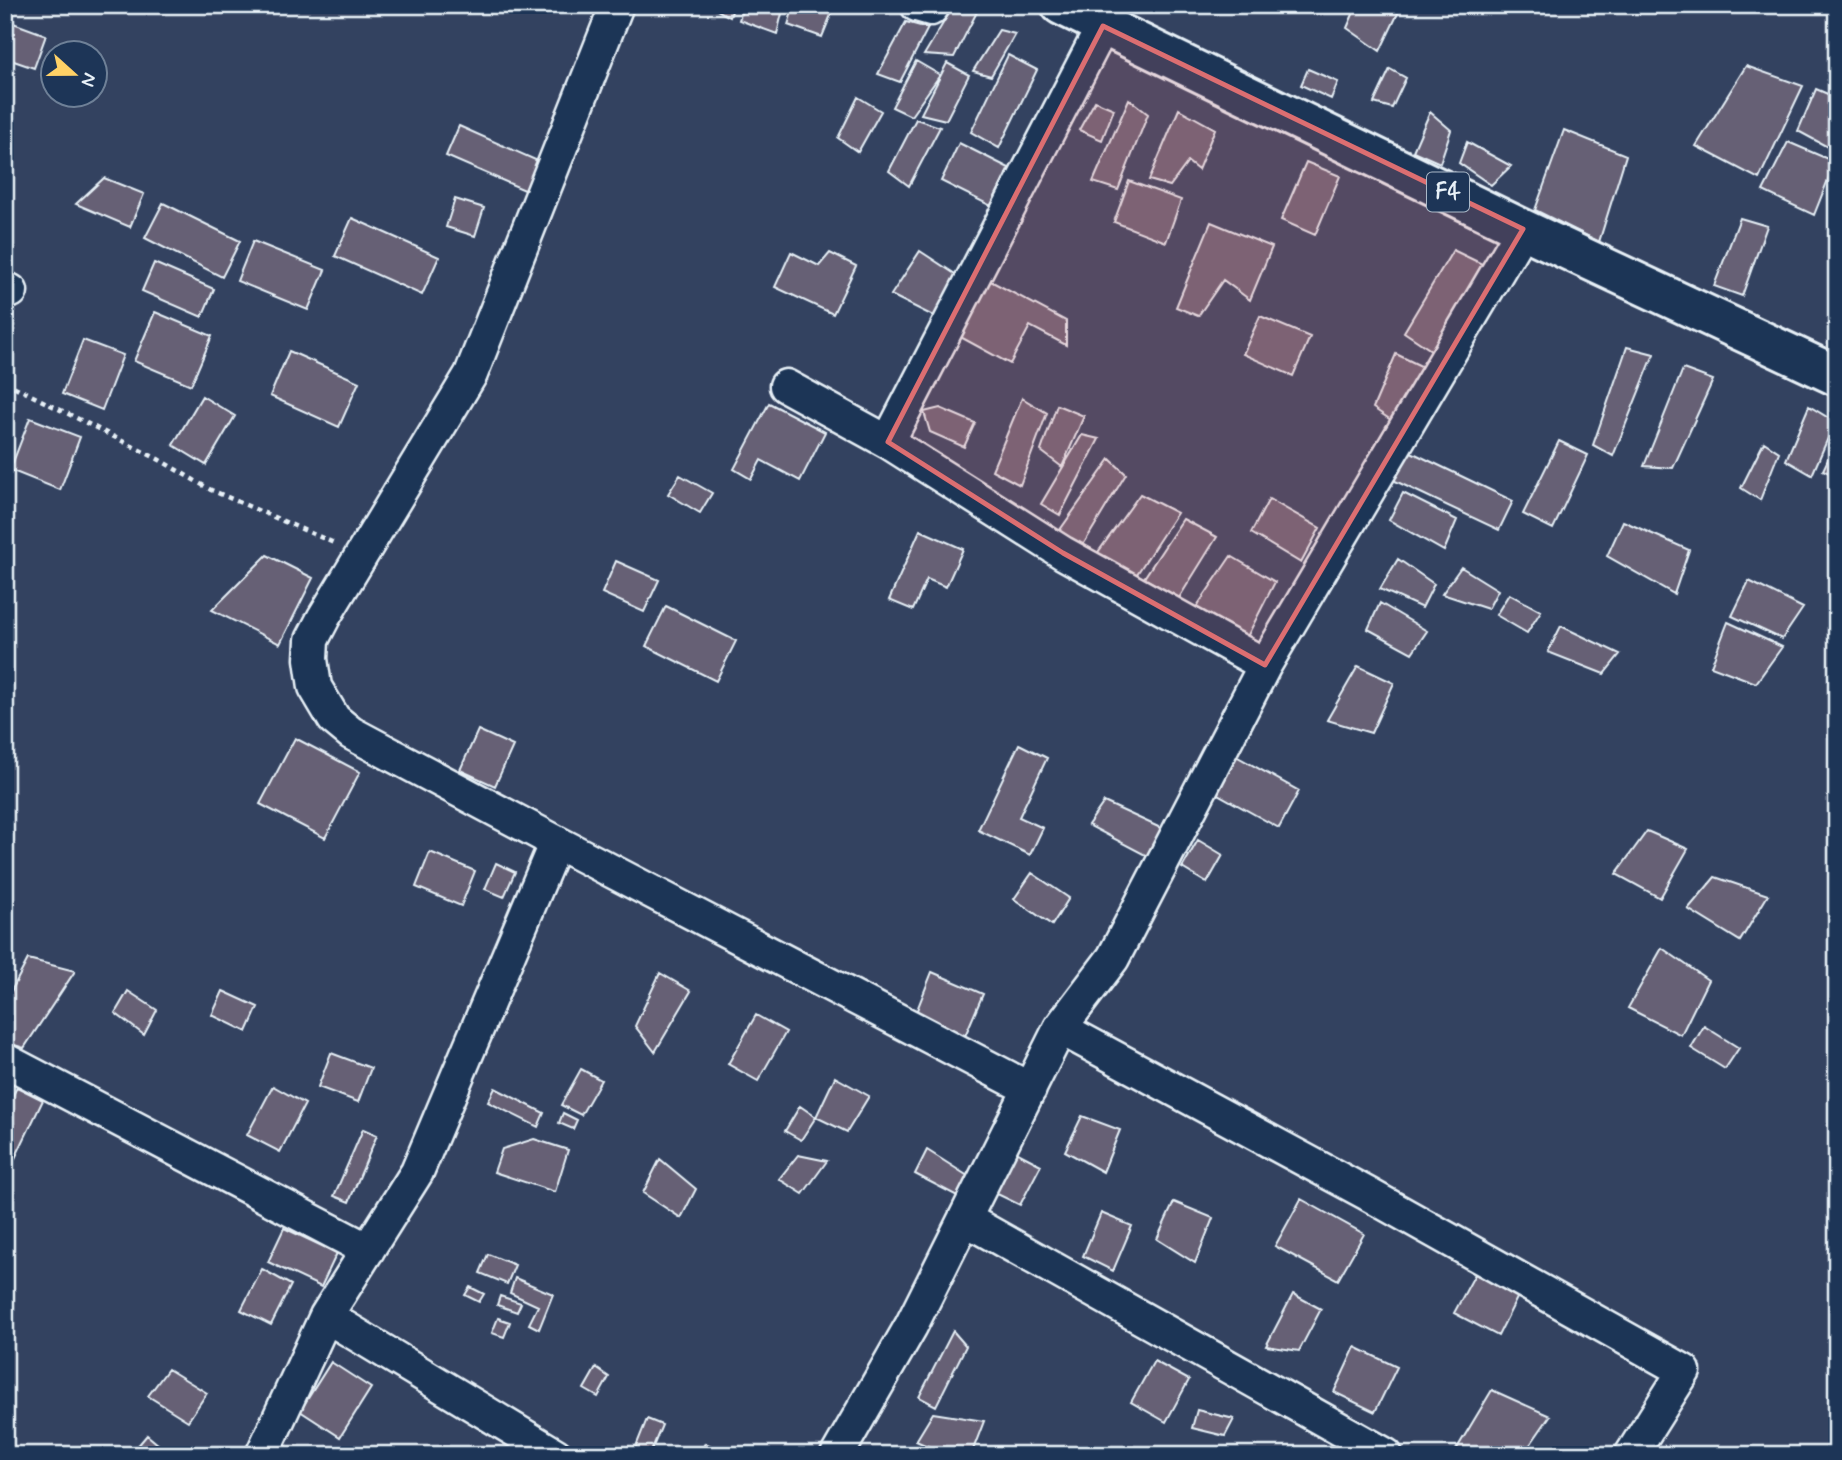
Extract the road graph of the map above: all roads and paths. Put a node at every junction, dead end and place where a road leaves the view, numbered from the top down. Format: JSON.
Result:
{"nodes":[{"id":1,"x":617,"y":5,"type":"edge"},
{"id":2,"x":917,"y":5,"type":"edge"},
{"id":3,"x":934,"y":5,"type":"edge"},
{"id":4,"x":1061,"y":5,"type":"edge"},
{"id":5,"x":1103,"y":26,"type":"junction"},
{"id":6,"x":1523,"y":229,"type":"junction"},
{"id":7,"x":1837,"y":376,"type":"edge"},
{"id":8,"x":5,"y":382,"type":"edge"},
{"id":9,"x":786,"y":386,"type":"dead end"},
{"id":10,"x":888,"y":442,"type":"junction"},
{"id":11,"x":362,"y":554,"type":"junction"},
{"id":12,"x":1265,"y":665,"type":"junction"},
{"id":13,"x":556,"y":842,"type":"junction"},
{"id":14,"x":1060,"y":1028,"type":"junction"},
{"id":15,"x":5,"y":1060,"type":"edge"},
{"id":16,"x":1030,"y":1088,"type":"junction"},
{"id":17,"x":965,"y":1219,"type":"junction"},
{"id":18,"x":368,"y":1250,"type":"junction"},
{"id":19,"x":326,"y":1316,"type":"junction"},
{"id":20,"x":262,"y":1455,"type":"edge"},
{"id":21,"x":556,"y":1455,"type":"edge"},
{"id":22,"x":837,"y":1455,"type":"edge"},
{"id":23,"x":1386,"y":1455,"type":"edge"},
{"id":24,"x":1631,"y":1455,"type":"edge"}],
"edges":[{"from":1,"to":11,"type":"street"},
{"from":2,"to":3,"type":"street"},
{"from":4,"to":5,"type":"main road","number":"F4"},
{"from":5,"to":6,"type":"main road","number":"F4"},
{"from":5,"to":10,"type":"street"},
{"from":6,"to":7,"type":"main road","number":"F4"},
{"from":6,"to":12,"type":"street"},
{"from":8,"to":11,"type":"path"},
{"from":9,"to":10,"type":"street"},
{"from":10,"to":12,"type":"street"},
{"from":11,"to":13,"type":"street"},
{"from":12,"to":14,"type":"street"},
{"from":13,"to":16,"type":"street"},
{"from":13,"to":18,"type":"street"},
{"from":14,"to":16,"type":"street"},
{"from":14,"to":24,"type":"street"},
{"from":15,"to":18,"type":"street"},
{"from":16,"to":17,"type":"street"},
{"from":17,"to":22,"type":"street"},
{"from":17,"to":23,"type":"street"},
{"from":18,"to":19,"type":"street"},
{"from":19,"to":20,"type":"street"},
{"from":19,"to":21,"type":"street"}]}
